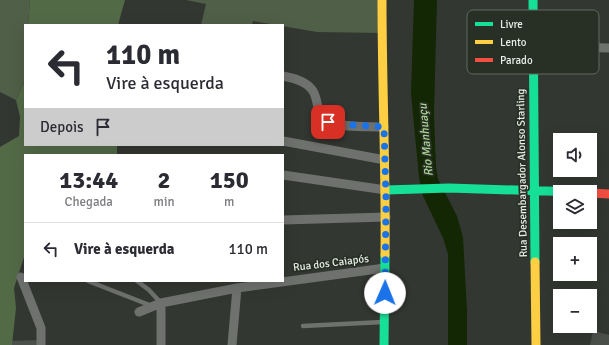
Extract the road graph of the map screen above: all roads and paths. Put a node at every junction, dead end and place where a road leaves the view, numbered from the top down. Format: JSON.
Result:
{"nodes":[{"id":1,"x":382,"y":0,"type":"edge"},
{"id":2,"x":533,"y":0,"type":"edge"},
{"id":3,"x":533,"y":10,"type":"edge"},
{"id":4,"x":599,"y":48,"type":"edge"},
{"id":5,"x":609,"y":48,"type":"edge"},
{"id":6,"x":533,"y":74,"type":"edge"},
{"id":7,"x":284,"y":76,"type":"edge"},
{"id":8,"x":384,"y":127,"type":"junction"},
{"id":9,"x":284,"y":141,"type":"edge"},
{"id":10,"x":385,"y":160,"type":"junction"},
{"id":11,"x":284,"y":176,"type":"edge"},
{"id":12,"x":386,"y":190,"type":"junction"},
{"id":13,"x":535,"y":190,"type":"junction"},
{"id":14,"x":553,"y":191,"type":"edge"},
{"id":15,"x":597,"y":193,"type":"edge"},
{"id":16,"x":609,"y":194,"type":"edge"},
{"id":17,"x":386,"y":217,"type":"junction"},
{"id":18,"x":284,"y":220,"type":"edge"},
{"id":19,"x":385,"y":268,"type":"junction"},
{"id":20,"x":21,"y":277,"type":"dead end"},
{"id":21,"x":91,"y":282,"type":"edge"},
{"id":22,"x":139,"y":282,"type":"edge"},
{"id":23,"x":281,"y":282,"type":"edge"},
{"id":24,"x":284,"y":282,"type":"edge"},
{"id":25,"x":237,"y":288,"type":"junction"},
{"id":26,"x":157,"y":305,"type":"junction"},
{"id":27,"x":139,"y":312,"type":"dead end"},
{"id":28,"x":385,"y":322,"type":"junction"},
{"id":29,"x":303,"y":326,"type":"dead end"},
{"id":30,"x":40,"y":345,"type":"edge"},
{"id":31,"x":161,"y":345,"type":"edge"},
{"id":32,"x":232,"y":345,"type":"edge"},
{"id":33,"x":384,"y":345,"type":"edge"},
{"id":34,"x":536,"y":345,"type":"edge"}],
"edges":[{"from":1,"to":8,"type":"street"},
{"from":2,"to":3,"type":"street","name":"Rua Desembargador Alonso Starling"},
{"from":4,"to":5,"type":"street"},
{"from":6,"to":13,"type":"street","name":"Rua Desembargador Alonso Starling"},
{"from":7,"to":8,"type":"street"},
{"from":8,"to":10,"type":"street"},
{"from":9,"to":10,"type":"street"},
{"from":10,"to":12,"type":"street"},
{"from":11,"to":12,"type":"street"},
{"from":12,"to":13,"type":"street"},
{"from":12,"to":17,"type":"street"},
{"from":13,"to":14,"type":"street"},
{"from":13,"to":34,"type":"street","name":"Rua Desembargador Alonso Starling"},
{"from":15,"to":16,"type":"street"},
{"from":17,"to":18,"type":"street"},
{"from":17,"to":19,"type":"street"},
{"from":19,"to":24,"type":"street","name":"Rua dos Caiapós"},
{"from":19,"to":28,"type":"street"},
{"from":20,"to":30,"type":"street"},
{"from":21,"to":26,"type":"lane"},
{"from":22,"to":26,"type":"lane"},
{"from":23,"to":25,"type":"street","name":"Rua dos Caiapós"},
{"from":25,"to":26,"type":"street","name":"Rua dos Caiapós"},
{"from":25,"to":32,"type":"street"},
{"from":26,"to":27,"type":"street","name":"Rua dos Caiapós"},
{"from":26,"to":31,"type":"street"},
{"from":28,"to":29,"type":"lane"},
{"from":28,"to":33,"type":"street"}]}
